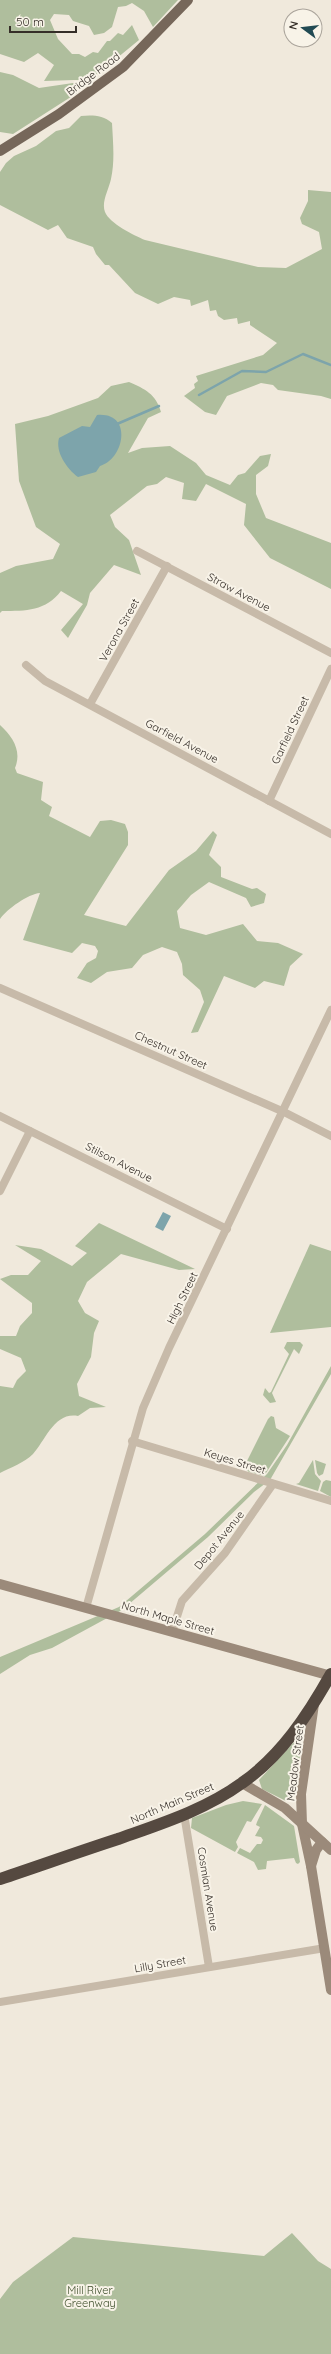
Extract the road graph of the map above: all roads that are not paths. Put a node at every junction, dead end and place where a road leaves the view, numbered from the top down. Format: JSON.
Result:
{"nodes":[{"id":1,"x":188,"y":0,"type":"edge"},
{"id":2,"x":0,"y":151,"type":"edge"},
{"id":3,"x":137,"y":551,"type":"dead end"},
{"id":4,"x":167,"y":566,"type":"junction"},
{"id":5,"x":331,"y":653,"type":"edge"},
{"id":6,"x":26,"y":665,"type":"dead end"},
{"id":7,"x":331,"y":669,"type":"edge"},
{"id":8,"x":90,"y":704,"type":"junction"},
{"id":9,"x":269,"y":801,"type":"junction"},
{"id":10,"x":331,"y":834,"type":"edge"},
{"id":11,"x":0,"y":988,"type":"edge"},
{"id":12,"x":331,"y":1010,"type":"edge"},
{"id":13,"x":284,"y":1112,"type":"junction"},
{"id":14,"x":0,"y":1116,"type":"edge"},
{"id":15,"x":30,"y":1131,"type":"junction"},
{"id":16,"x":331,"y":1136,"type":"edge"},
{"id":17,"x":0,"y":1191,"type":"edge"},
{"id":18,"x":228,"y":1229,"type":"junction"},
{"id":19,"x":132,"y":1441,"type":"junction"},
{"id":20,"x":273,"y":1484,"type":"junction"},
{"id":21,"x":331,"y":1501,"type":"edge"},
{"id":22,"x":0,"y":1584,"type":"edge"},
{"id":23,"x":86,"y":1608,"type":"junction"},
{"id":24,"x":172,"y":1632,"type":"junction"},
{"id":25,"x":331,"y":1675,"type":"edge"},
{"id":26,"x":314,"y":1704,"type":"junction"},
{"id":27,"x":242,"y":1783,"type":"junction"},
{"id":28,"x":184,"y":1814,"type":"junction"},
{"id":29,"x":302,"y":1824,"type":"junction"},
{"id":30,"x":322,"y":1842,"type":"junction"},
{"id":31,"x":331,"y":1850,"type":"edge"},
{"id":32,"x":312,"y":1866,"type":"junction"},
{"id":33,"x":0,"y":1879,"type":"edge"},
{"id":34,"x":325,"y":1948,"type":"junction"},
{"id":35,"x":209,"y":1967,"type":"junction"},
{"id":36,"x":331,"y":1990,"type":"edge"},
{"id":37,"x":0,"y":2002,"type":"edge"}],
"edges":[{"from":1,"to":2,"type":"main road","name":"Bridge Road"},
{"from":3,"to":4,"type":"street","name":"Straw Avenue"},
{"from":4,"to":5,"type":"street","name":"Straw Avenue"},
{"from":4,"to":8,"type":"street","name":"Verona Street"},
{"from":6,"to":8,"type":"street","name":"Garfield Avenue"},
{"from":7,"to":9,"type":"street","name":"Garfield Street"},
{"from":8,"to":9,"type":"street","name":"Garfield Avenue"},
{"from":9,"to":10,"type":"street","name":"Garfield Avenue"},
{"from":11,"to":13,"type":"street","name":"Chestnut Street"},
{"from":12,"to":13,"type":"street","name":"High Street"},
{"from":13,"to":16,"type":"street","name":"Chestnut Street"},
{"from":13,"to":18,"type":"street","name":"High Street"},
{"from":14,"to":15,"type":"street","name":"Stilson Avenue"},
{"from":15,"to":17,"type":"street"},
{"from":15,"to":18,"type":"street","name":"Stilson Avenue"},
{"from":18,"to":19,"type":"street","name":"High Street"},
{"from":19,"to":20,"type":"street","name":"Keyes Street"},
{"from":19,"to":23,"type":"street","name":"High Street"},
{"from":20,"to":21,"type":"street","name":"Keyes Street"},
{"from":20,"to":24,"type":"street","name":"Depot Avenue"},
{"from":22,"to":23,"type":"main road","name":"North Maple Street"},
{"from":23,"to":24,"type":"main road","name":"North Maple Street"},
{"from":24,"to":25,"type":"main road","name":"North Maple Street"},
{"from":25,"to":26,"type":"highway","name":"North Main Street"},
{"from":26,"to":27,"type":"highway","name":"North Main Street"},
{"from":26,"to":29,"type":"main road","name":"Meadow Street"},
{"from":27,"to":28,"type":"highway","name":"North Main Street"},
{"from":27,"to":29,"type":"main road"},
{"from":28,"to":33,"type":"highway","name":"North Main Street"},
{"from":28,"to":35,"type":"street","name":"Cosmian Avenue"},
{"from":29,"to":30,"type":"main road"},
{"from":29,"to":32,"type":"main road","name":"Meadow Street"},
{"from":30,"to":31,"type":"main road"},
{"from":30,"to":32,"type":"main road"},
{"from":32,"to":34,"type":"main road"},
{"from":34,"to":35,"type":"street","name":"Lilly Street"},
{"from":34,"to":36,"type":"main road"},
{"from":35,"to":37,"type":"street","name":"Lilly Street"}]}
